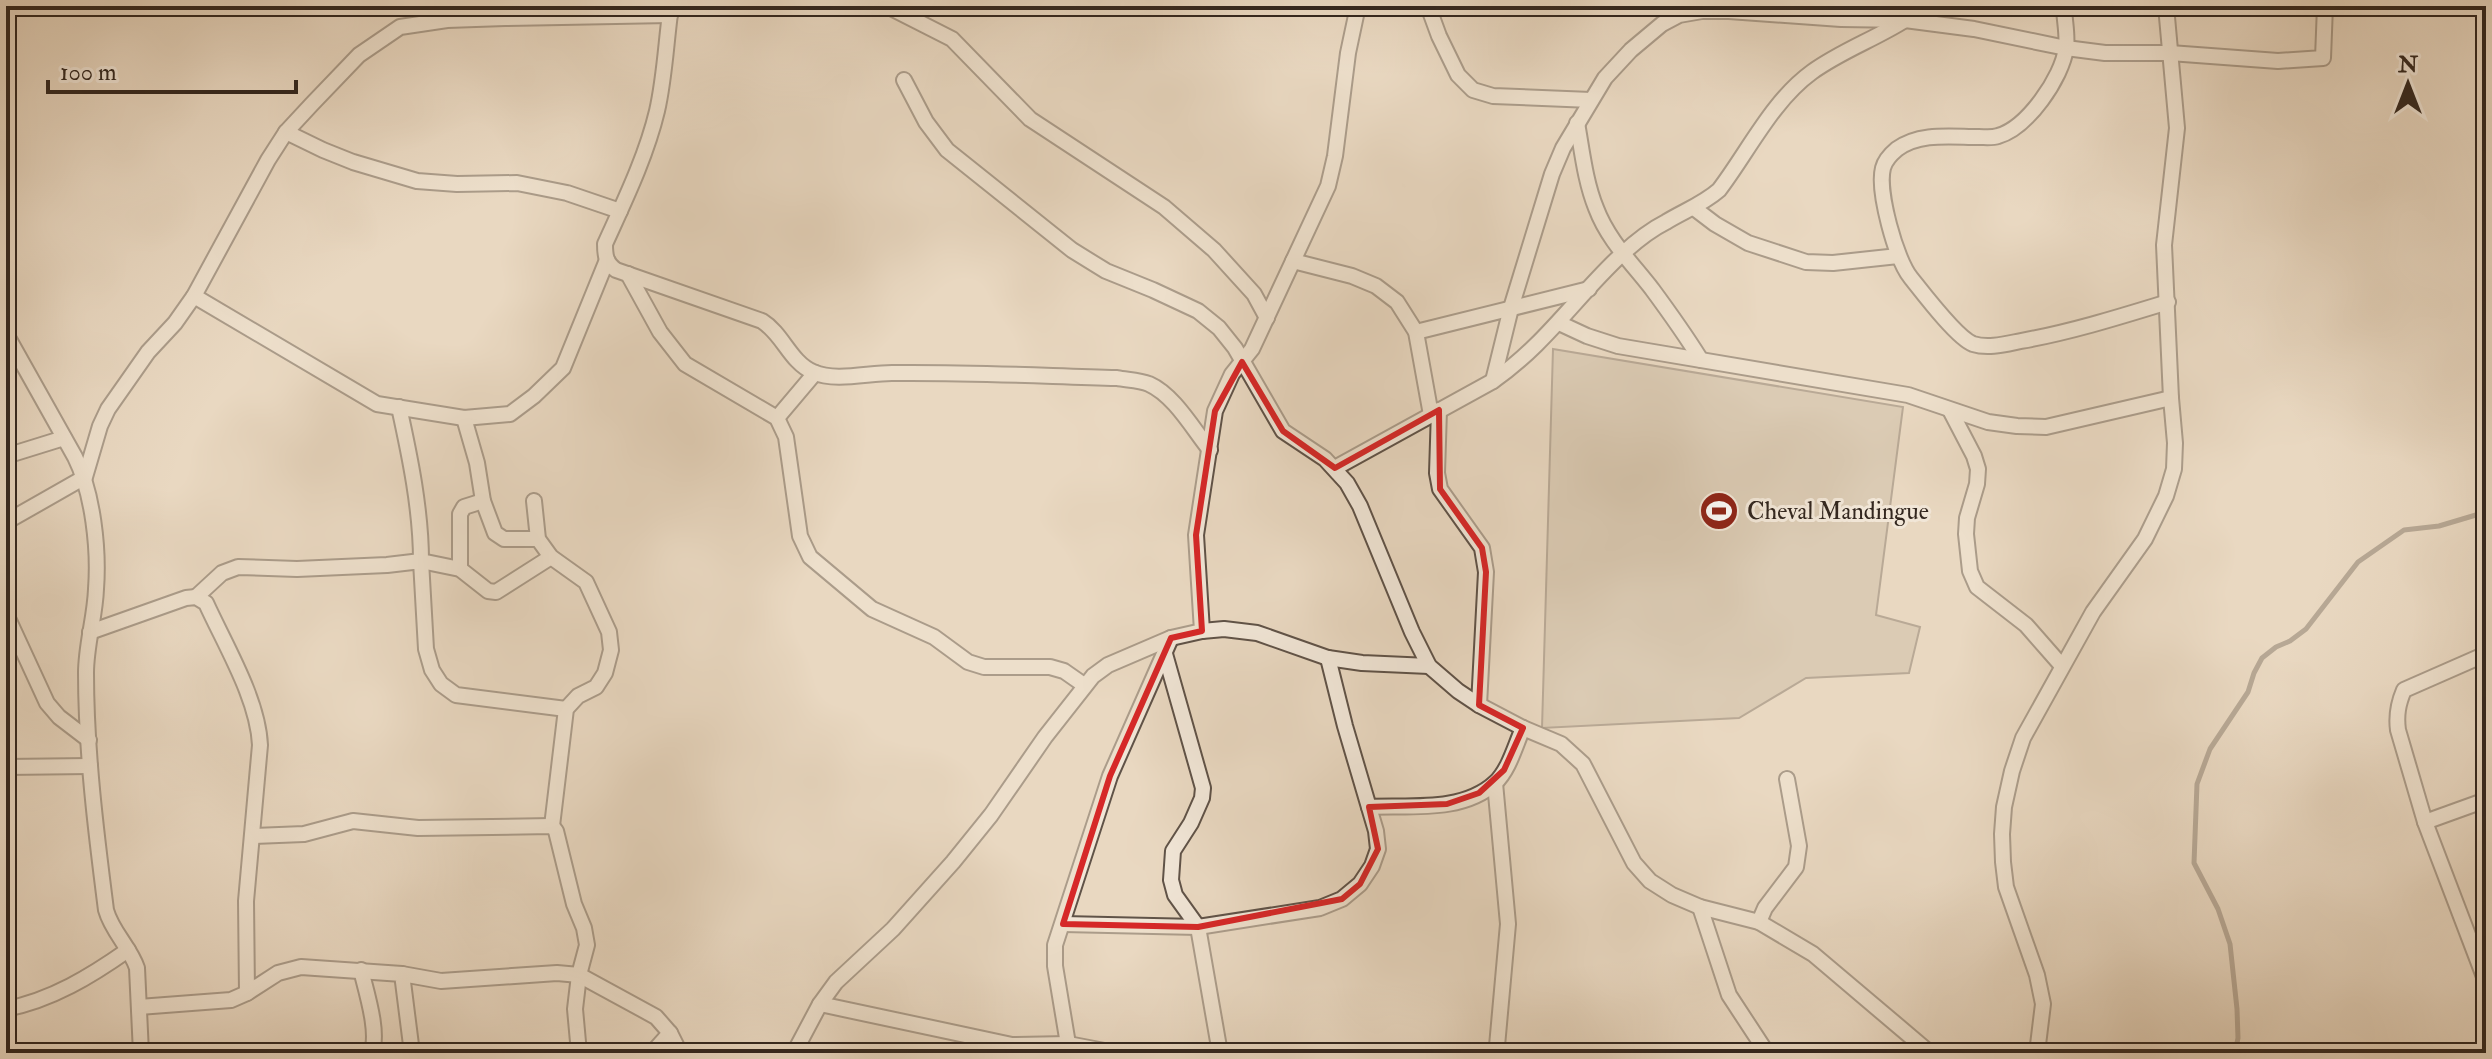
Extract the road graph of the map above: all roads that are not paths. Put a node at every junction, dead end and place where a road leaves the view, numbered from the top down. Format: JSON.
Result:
{"nodes":[{"id":1,"x":887,"y":6,"type":"edge"},
{"id":2,"x":1358,"y":6,"type":"edge"},
{"id":3,"x":1428,"y":6,"type":"edge"},
{"id":4,"x":2064,"y":6,"type":"edge"},
{"id":5,"x":2166,"y":6,"type":"edge"},
{"id":6,"x":2325,"y":6,"type":"edge"},
{"id":7,"x":671,"y":10,"type":"edge"},
{"id":8,"x":503,"y":12,"type":"edge"},
{"id":9,"x":1905,"y":13,"type":"edge"},
{"id":10,"x":2066,"y":48,"type":"junction"},
{"id":11,"x":2170,"y":53,"type":"junction"},
{"id":12,"x":904,"y":80,"type":"dead end"},
{"id":13,"x":1591,"y":100,"type":"junction"},
{"id":14,"x":1577,"y":123,"type":"junction"},
{"id":15,"x":286,"y":132,"type":"junction"},
{"id":16,"x":1694,"y":208,"type":"junction"},
{"id":17,"x":620,"y":211,"type":"junction"},
{"id":18,"x":1622,"y":254,"type":"junction"},
{"id":19,"x":1898,"y":256,"type":"junction"},
{"id":20,"x":607,"y":260,"type":"junction"},
{"id":21,"x":1293,"y":261,"type":"junction"},
{"id":22,"x":628,"y":274,"type":"junction"},
{"id":23,"x":1589,"y":289,"type":"junction"},
{"id":24,"x":194,"y":296,"type":"junction"},
{"id":25,"x":2168,"y":302,"type":"junction"},
{"id":26,"x":1511,"y":308,"type":"junction"},
{"id":27,"x":1267,"y":318,"type":"junction"},
{"id":28,"x":1559,"y":323,"type":"junction"},
{"id":29,"x":1416,"y":332,"type":"junction"},
{"id":30,"x":6,"y":334,"type":"edge"},
{"id":31,"x":1701,"y":360,"type":"junction"},
{"id":32,"x":1242,"y":362,"type":"junction"},
{"id":33,"x":815,"y":373,"type":"junction"},
{"id":34,"x":1493,"y":381,"type":"junction"},
{"id":35,"x":2171,"y":398,"type":"junction"},
{"id":36,"x":399,"y":407,"type":"junction"},
{"id":37,"x":1950,"y":410,"type":"junction"},
{"id":38,"x":1435,"y":413,"type":"junction"},
{"id":39,"x":464,"y":418,"type":"junction"},
{"id":40,"x":777,"y":418,"type":"junction"},
{"id":41,"x":64,"y":438,"type":"junction"},
{"id":42,"x":1210,"y":450,"type":"junction"},
{"id":43,"x":6,"y":456,"type":"edge"},
{"id":44,"x":1335,"y":468,"type":"junction"},
{"id":45,"x":85,"y":477,"type":"junction"},
{"id":46,"x":483,"y":501,"type":"junction"},
{"id":47,"x":534,"y":501,"type":"dead end"},
{"id":48,"x":6,"y":522,"type":"edge"},
{"id":49,"x":538,"y":539,"type":"junction"},
{"id":50,"x":551,"y":557,"type":"junction"},
{"id":51,"x":421,"y":561,"type":"junction"},
{"id":52,"x":460,"y":569,"type":"junction"},
{"id":53,"x":196,"y":597,"type":"junction"},
{"id":54,"x":6,"y":614,"type":"edge"},
{"id":55,"x":1202,"y":631,"type":"junction"},
{"id":56,"x":90,"y":632,"type":"junction"},
{"id":57,"x":1171,"y":638,"type":"junction"},
{"id":58,"x":1165,"y":654,"type":"junction"},
{"id":59,"x":2486,"y":654,"type":"edge"},
{"id":60,"x":1328,"y":658,"type":"junction"},
{"id":61,"x":1429,"y":666,"type":"junction"},
{"id":62,"x":2062,"y":666,"type":"junction"},
{"id":63,"x":1084,"y":685,"type":"junction"},
{"id":64,"x":1479,"y":705,"type":"junction"},
{"id":65,"x":566,"y":709,"type":"junction"},
{"id":66,"x":1523,"y":728,"type":"junction"},
{"id":67,"x":89,"y":740,"type":"junction"},
{"id":68,"x":90,"y":766,"type":"junction"},
{"id":69,"x":6,"y":767,"type":"edge"},
{"id":70,"x":1787,"y":779,"type":"dead end"},
{"id":71,"x":1495,"y":783,"type":"junction"},
{"id":72,"x":2486,"y":800,"type":"edge"},
{"id":73,"x":1369,"y":807,"type":"junction"},
{"id":74,"x":2425,"y":822,"type":"junction"},
{"id":75,"x":552,"y":826,"type":"junction"},
{"id":76,"x":253,"y":836,"type":"junction"},
{"id":77,"x":1700,"y":907,"type":"junction"},
{"id":78,"x":1759,"y":922,"type":"junction"},
{"id":79,"x":1063,"y":924,"type":"junction"},
{"id":80,"x":1198,"y":927,"type":"junction"},
{"id":81,"x":2480,"y":946,"type":"edge"},
{"id":82,"x":128,"y":950,"type":"junction"},
{"id":83,"x":361,"y":970,"type":"junction"},
{"id":84,"x":402,"y":974,"type":"junction"},
{"id":85,"x":579,"y":975,"type":"junction"},
{"id":86,"x":2486,"y":982,"type":"edge"},
{"id":87,"x":247,"y":993,"type":"junction"},
{"id":88,"x":820,"y":1004,"type":"junction"},
{"id":89,"x":139,"y":1007,"type":"junction"},
{"id":90,"x":6,"y":1009,"type":"edge"},
{"id":91,"x":670,"y":1033,"type":"junction"},
{"id":92,"x":1068,"y":1044,"type":"junction"},
{"id":93,"x":1011,"y":1049,"type":"edge"},
{"id":94,"x":141,"y":1053,"type":"edge"},
{"id":95,"x":371,"y":1053,"type":"edge"},
{"id":96,"x":412,"y":1053,"type":"edge"},
{"id":97,"x":579,"y":1053,"type":"edge"},
{"id":98,"x":652,"y":1053,"type":"edge"},
{"id":99,"x":680,"y":1053,"type":"edge"},
{"id":100,"x":794,"y":1053,"type":"edge"},
{"id":101,"x":1115,"y":1053,"type":"edge"},
{"id":102,"x":1220,"y":1053,"type":"edge"},
{"id":103,"x":1498,"y":1053,"type":"edge"},
{"id":104,"x":1767,"y":1053,"type":"edge"},
{"id":105,"x":1930,"y":1053,"type":"edge"},
{"id":106,"x":2037,"y":1053,"type":"edge"}],
"edges":[{"from":1,"to":27,"type":"street"},
{"from":2,"to":21,"type":"street"},
{"from":3,"to":13,"type":"street"},
{"from":4,"to":10,"type":"street"},
{"from":5,"to":11,"type":"street"},
{"from":6,"to":11,"type":"street"},
{"from":7,"to":8,"type":"street"},
{"from":7,"to":17,"type":"street"},
{"from":8,"to":15,"type":"street"},
{"from":9,"to":10,"type":"street"},
{"from":9,"to":13,"type":"street"},
{"from":9,"to":16,"type":"street"},
{"from":10,"to":11,"type":"street"},
{"from":10,"to":19,"type":"street"},
{"from":11,"to":25,"type":"street"},
{"from":12,"to":32,"type":"street"},
{"from":13,"to":14,"type":"street"},
{"from":14,"to":18,"type":"street"},
{"from":14,"to":26,"type":"street"},
{"from":15,"to":17,"type":"street"},
{"from":15,"to":24,"type":"street"},
{"from":16,"to":18,"type":"street"},
{"from":16,"to":19,"type":"street"},
{"from":17,"to":20,"type":"street"},
{"from":18,"to":23,"type":"street"},
{"from":18,"to":31,"type":"street"},
{"from":19,"to":25,"type":"street"},
{"from":20,"to":22,"type":"street"},
{"from":20,"to":39,"type":"street"},
{"from":21,"to":27,"type":"street"},
{"from":21,"to":29,"type":"street"},
{"from":22,"to":33,"type":"street"},
{"from":22,"to":40,"type":"street"},
{"from":23,"to":26,"type":"street"},
{"from":23,"to":28,"type":"street"},
{"from":24,"to":36,"type":"street"},
{"from":24,"to":45,"type":"street"},
{"from":25,"to":35,"type":"street"},
{"from":26,"to":29,"type":"street"},
{"from":26,"to":34,"type":"street"},
{"from":27,"to":32,"type":"street"},
{"from":28,"to":31,"type":"street"},
{"from":28,"to":34,"type":"street"},
{"from":29,"to":38,"type":"street"},
{"from":30,"to":41,"type":"street"},
{"from":31,"to":37,"type":"street"},
{"from":32,"to":42,"type":"street"},
{"from":32,"to":44,"type":"street"},
{"from":33,"to":40,"type":"street"},
{"from":33,"to":42,"type":"street"},
{"from":34,"to":38,"type":"street"},
{"from":35,"to":37,"type":"street"},
{"from":35,"to":62,"type":"street"},
{"from":36,"to":39,"type":"street"},
{"from":36,"to":51,"type":"street"},
{"from":37,"to":62,"type":"street"},
{"from":38,"to":44,"type":"street"},
{"from":38,"to":64,"type":"street"},
{"from":39,"to":46,"type":"street"},
{"from":40,"to":63,"type":"street"},
{"from":41,"to":43,"type":"street"},
{"from":41,"to":45,"type":"street"},
{"from":42,"to":55,"type":"street"},
{"from":44,"to":61,"type":"street"},
{"from":45,"to":48,"type":"street"},
{"from":45,"to":56,"type":"street"},
{"from":46,"to":49,"type":"street"},
{"from":46,"to":52,"type":"street"},
{"from":47,"to":49,"type":"street"},
{"from":49,"to":50,"type":"street"},
{"from":50,"to":52,"type":"street"},
{"from":50,"to":65,"type":"street"},
{"from":51,"to":52,"type":"street"},
{"from":51,"to":53,"type":"street"},
{"from":51,"to":65,"type":"street"},
{"from":53,"to":56,"type":"street"},
{"from":53,"to":76,"type":"street"},
{"from":54,"to":67,"type":"street"},
{"from":55,"to":57,"type":"street"},
{"from":55,"to":60,"type":"street"},
{"from":56,"to":67,"type":"street"},
{"from":57,"to":58,"type":"street"},
{"from":57,"to":63,"type":"street"},
{"from":58,"to":79,"type":"street"},
{"from":58,"to":80,"type":"street"},
{"from":59,"to":74,"type":"street"},
{"from":60,"to":61,"type":"street"},
{"from":60,"to":73,"type":"street"},
{"from":61,"to":64,"type":"street"},
{"from":62,"to":106,"type":"street"},
{"from":63,"to":88,"type":"street"},
{"from":64,"to":66,"type":"street"},
{"from":65,"to":75,"type":"street"},
{"from":66,"to":71,"type":"street"},
{"from":66,"to":77,"type":"street"},
{"from":67,"to":68,"type":"street"},
{"from":68,"to":69,"type":"street"},
{"from":68,"to":82,"type":"street"},
{"from":70,"to":78,"type":"street"},
{"from":71,"to":73,"type":"street"},
{"from":71,"to":103,"type":"street"},
{"from":72,"to":74,"type":"street"},
{"from":73,"to":80,"type":"street"},
{"from":74,"to":81,"type":"street"},
{"from":75,"to":76,"type":"street"},
{"from":75,"to":85,"type":"street"},
{"from":76,"to":87,"type":"street"},
{"from":77,"to":78,"type":"street"},
{"from":77,"to":104,"type":"street"},
{"from":78,"to":105,"type":"street"},
{"from":79,"to":80,"type":"street"},
{"from":79,"to":92,"type":"street"},
{"from":80,"to":102,"type":"street"},
{"from":81,"to":86,"type":"street"},
{"from":82,"to":89,"type":"street"},
{"from":82,"to":90,"type":"street"},
{"from":83,"to":84,"type":"street"},
{"from":83,"to":87,"type":"street"},
{"from":83,"to":95,"type":"street"},
{"from":84,"to":85,"type":"street"},
{"from":84,"to":96,"type":"street"},
{"from":85,"to":91,"type":"street"},
{"from":85,"to":97,"type":"street"},
{"from":87,"to":89,"type":"street"},
{"from":88,"to":93,"type":"street"},
{"from":88,"to":100,"type":"street"},
{"from":89,"to":94,"type":"street"},
{"from":91,"to":98,"type":"street"},
{"from":91,"to":99,"type":"street"},
{"from":92,"to":93,"type":"street"},
{"from":92,"to":101,"type":"street"}]}
